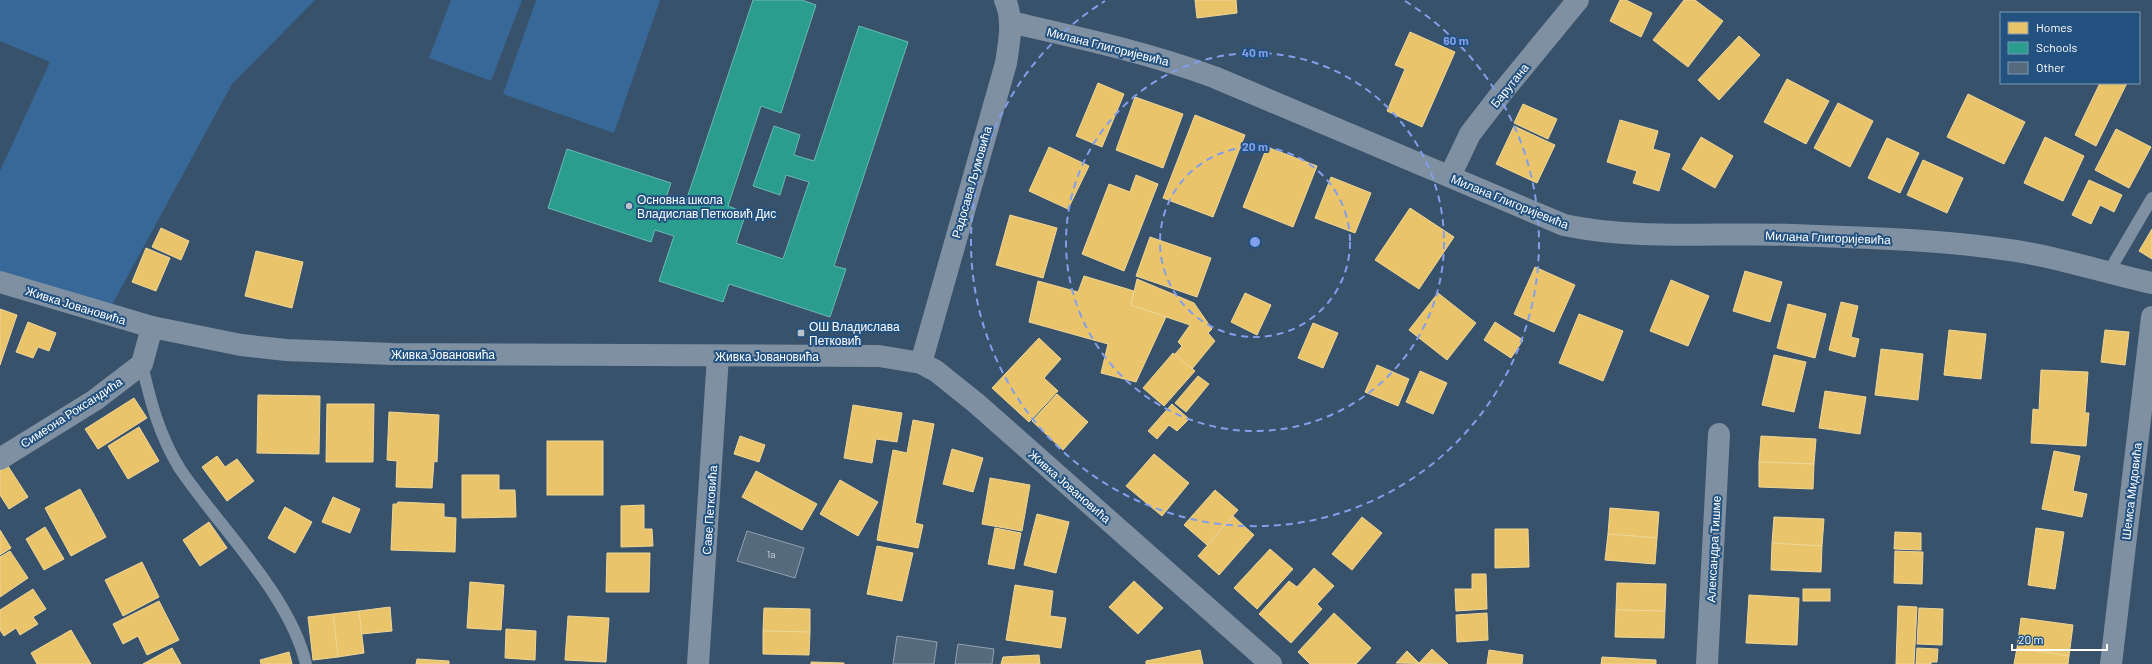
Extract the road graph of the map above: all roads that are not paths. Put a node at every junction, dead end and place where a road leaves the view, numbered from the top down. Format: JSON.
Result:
{"nodes":[{"id":1,"x":1005,"y":0,"type":"edge"},
{"id":2,"x":1578,"y":0,"type":"edge"},
{"id":3,"x":1010,"y":22,"type":"junction"},
{"id":4,"x":1450,"y":176,"type":"junction"},
{"id":5,"x":2152,"y":198,"type":"edge"},
{"id":6,"x":2108,"y":273,"type":"junction"},
{"id":7,"x":0,"y":282,"type":"edge"},
{"id":8,"x":2152,"y":283,"type":"edge"},
{"id":9,"x":2152,"y":317,"type":"edge"},
{"id":10,"x":152,"y":327,"type":"junction"},
{"id":11,"x":718,"y":356,"type":"junction"},
{"id":12,"x":920,"y":363,"type":"junction"},
{"id":13,"x":142,"y":364,"type":"junction"},
{"id":14,"x":1719,"y":434,"type":"dead end"},
{"id":15,"x":0,"y":459,"type":"edge"},
{"id":16,"x":306,"y":664,"type":"edge"},
{"id":17,"x":698,"y":664,"type":"edge"},
{"id":18,"x":1271,"y":664,"type":"edge"},
{"id":19,"x":1707,"y":664,"type":"edge"},
{"id":20,"x":2111,"y":664,"type":"edge"}],
"edges":[{"from":1,"to":3,"type":"street","name":"Радосава Љумовића"},
{"from":2,"to":4,"type":"street","name":"Барутана"},
{"from":3,"to":4,"type":"street","name":"Милана Глигоријевића"},
{"from":3,"to":12,"type":"street","name":"Радосава Љумовића"},
{"from":4,"to":6,"type":"street","name":"Милана Глигоријевића"},
{"from":5,"to":6,"type":"lane"},
{"from":6,"to":8,"type":"street","name":"Милана Глигоријевића"},
{"from":7,"to":10,"type":"street","name":"Живка Јовановића"},
{"from":9,"to":20,"type":"street","name":"Шемса Мидовића"},
{"from":10,"to":11,"type":"street","name":"Живка Јовановића"},
{"from":10,"to":13,"type":"street"},
{"from":11,"to":12,"type":"street","name":"Живка Јовановића"},
{"from":11,"to":17,"type":"street","name":"Саве Петковића"},
{"from":12,"to":18,"type":"street","name":"Живка Јовановића"},
{"from":13,"to":15,"type":"street","name":"Симеона Роксандића"},
{"from":13,"to":16,"type":"lane"},
{"from":14,"to":19,"type":"street","name":"Александра Тишме"}]}
